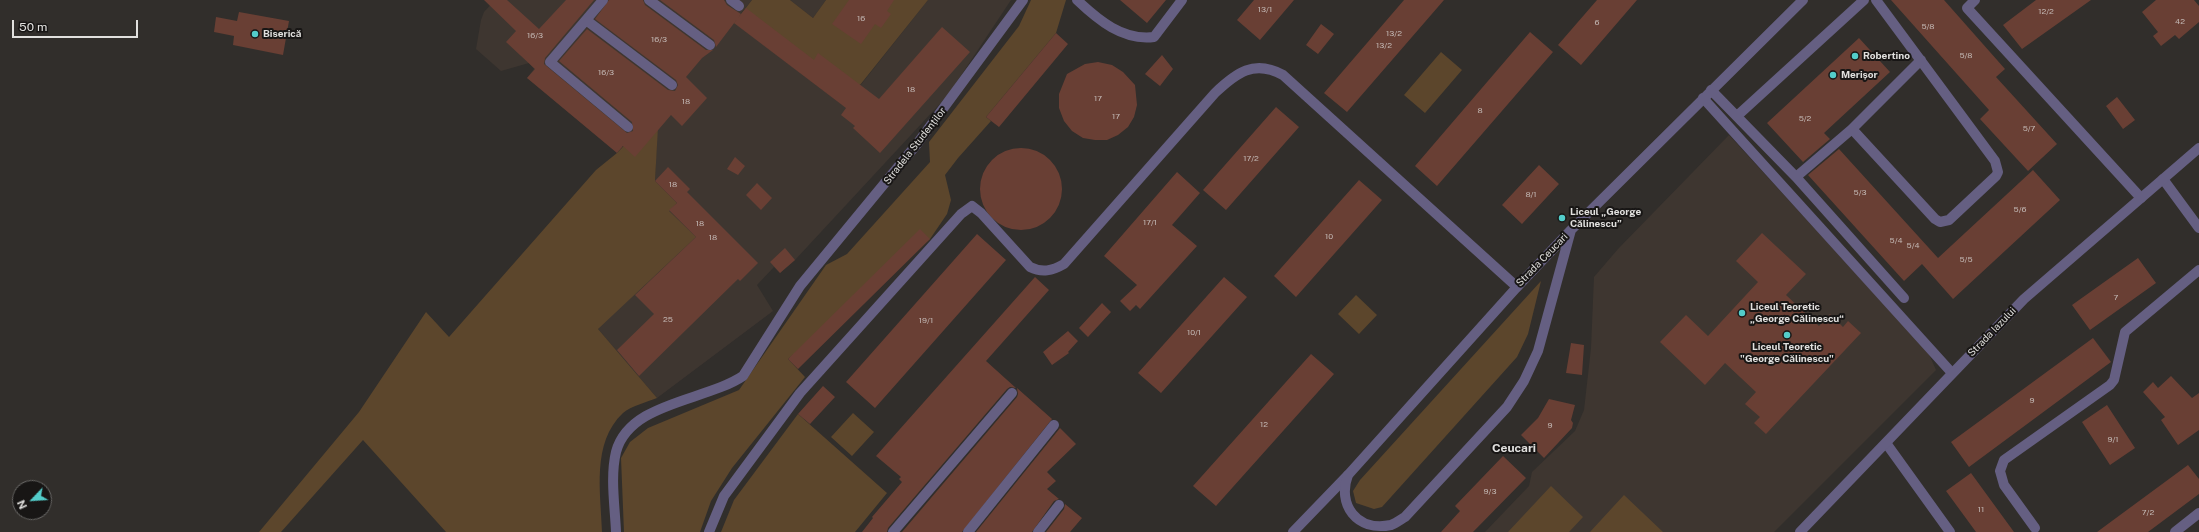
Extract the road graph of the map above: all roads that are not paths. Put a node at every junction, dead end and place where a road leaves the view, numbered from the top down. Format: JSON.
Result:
{"nodes":[{"id":1,"x":603,"y":0,"type":"edge"},
{"id":2,"x":649,"y":0,"type":"edge"},
{"id":3,"x":1023,"y":0,"type":"edge"},
{"id":4,"x":1077,"y":0,"type":"edge"},
{"id":5,"x":1182,"y":0,"type":"edge"},
{"id":6,"x":1803,"y":0,"type":"edge"},
{"id":7,"x":1864,"y":0,"type":"edge"},
{"id":8,"x":1876,"y":0,"type":"edge"},
{"id":9,"x":1975,"y":0,"type":"edge"},
{"id":10,"x":586,"y":20,"type":"junction"},
{"id":11,"x":710,"y":45,"type":"dead end"},
{"id":12,"x":1921,"y":60,"type":"junction"},
{"id":13,"x":672,"y":85,"type":"dead end"},
{"id":14,"x":1711,"y":90,"type":"junction"},
{"id":15,"x":1703,"y":98,"type":"junction"},
{"id":16,"x":1737,"y":116,"type":"junction"},
{"id":17,"x":628,"y":128,"type":"dead end"},
{"id":18,"x":1852,"y":129,"type":"junction"},
{"id":19,"x":2199,"y":148,"type":"edge"},
{"id":20,"x":1796,"y":177,"type":"junction"},
{"id":21,"x":2163,"y":179,"type":"junction"},
{"id":22,"x":2141,"y":198,"type":"junction"},
{"id":23,"x":2199,"y":228,"type":"edge"},
{"id":24,"x":1571,"y":230,"type":"junction"},
{"id":25,"x":2199,"y":270,"type":"edge"},
{"id":26,"x":1516,"y":287,"type":"junction"},
{"id":27,"x":1904,"y":298,"type":"dead end"},
{"id":28,"x":1952,"y":373,"type":"junction"},
{"id":29,"x":1012,"y":393,"type":"dead end"},
{"id":30,"x":1054,"y":425,"type":"dead end"},
{"id":31,"x":1886,"y":443,"type":"junction"},
{"id":32,"x":1348,"y":475,"type":"junction"},
{"id":33,"x":1059,"y":505,"type":"dead end"},
{"id":34,"x":2199,"y":513,"type":"edge"},
{"id":35,"x":2035,"y":528,"type":"dead end"},
{"id":36,"x":616,"y":532,"type":"edge"},
{"id":37,"x":709,"y":532,"type":"edge"},
{"id":38,"x":893,"y":532,"type":"edge"},
{"id":39,"x":968,"y":532,"type":"edge"},
{"id":40,"x":1038,"y":532,"type":"edge"},
{"id":41,"x":1293,"y":532,"type":"edge"},
{"id":42,"x":1800,"y":532,"type":"edge"},
{"id":43,"x":1950,"y":532,"type":"edge"},
{"id":44,"x":2175,"y":532,"type":"edge"}],
"edges":[{"from":1,"to":10,"type":"street"},
{"from":2,"to":11,"type":"street"},
{"from":3,"to":36,"type":"street","name":"Stradela Studenților"},
{"from":4,"to":5,"type":"street"},
{"from":6,"to":14,"type":"street","name":"Strada Ceucari"},
{"from":7,"to":16,"type":"street"},
{"from":8,"to":12,"type":"street"},
{"from":9,"to":22,"type":"street"},
{"from":10,"to":13,"type":"street"},
{"from":10,"to":17,"type":"street"},
{"from":12,"to":18,"type":"street"},
{"from":12,"to":18,"type":"street"},
{"from":14,"to":15,"type":"street","name":"Strada Ceucari"},
{"from":14,"to":16,"type":"street"},
{"from":15,"to":24,"type":"street","name":"Strada Ceucari"},
{"from":15,"to":28,"type":"street"},
{"from":16,"to":20,"type":"street"},
{"from":18,"to":20,"type":"street"},
{"from":19,"to":21,"type":"street","name":"Strada Iazului"},
{"from":20,"to":27,"type":"street"},
{"from":21,"to":22,"type":"street","name":"Strada Iazului"},
{"from":21,"to":23,"type":"street"},
{"from":22,"to":28,"type":"street","name":"Strada Iazului"},
{"from":24,"to":26,"type":"street","name":"Strada Ceucari"},
{"from":24,"to":32,"type":"street"},
{"from":25,"to":35,"type":"street"},
{"from":26,"to":32,"type":"street","name":"Strada Ceucari"},
{"from":26,"to":37,"type":"street"},
{"from":28,"to":31,"type":"street","name":"Strada Iazului"},
{"from":29,"to":38,"type":"street"},
{"from":30,"to":39,"type":"street"},
{"from":31,"to":42,"type":"street","name":"Strada Iazului"},
{"from":31,"to":43,"type":"street"},
{"from":32,"to":41,"type":"street","name":"Strada Ceucari"},
{"from":33,"to":40,"type":"street"},
{"from":34,"to":44,"type":"street"}]}
